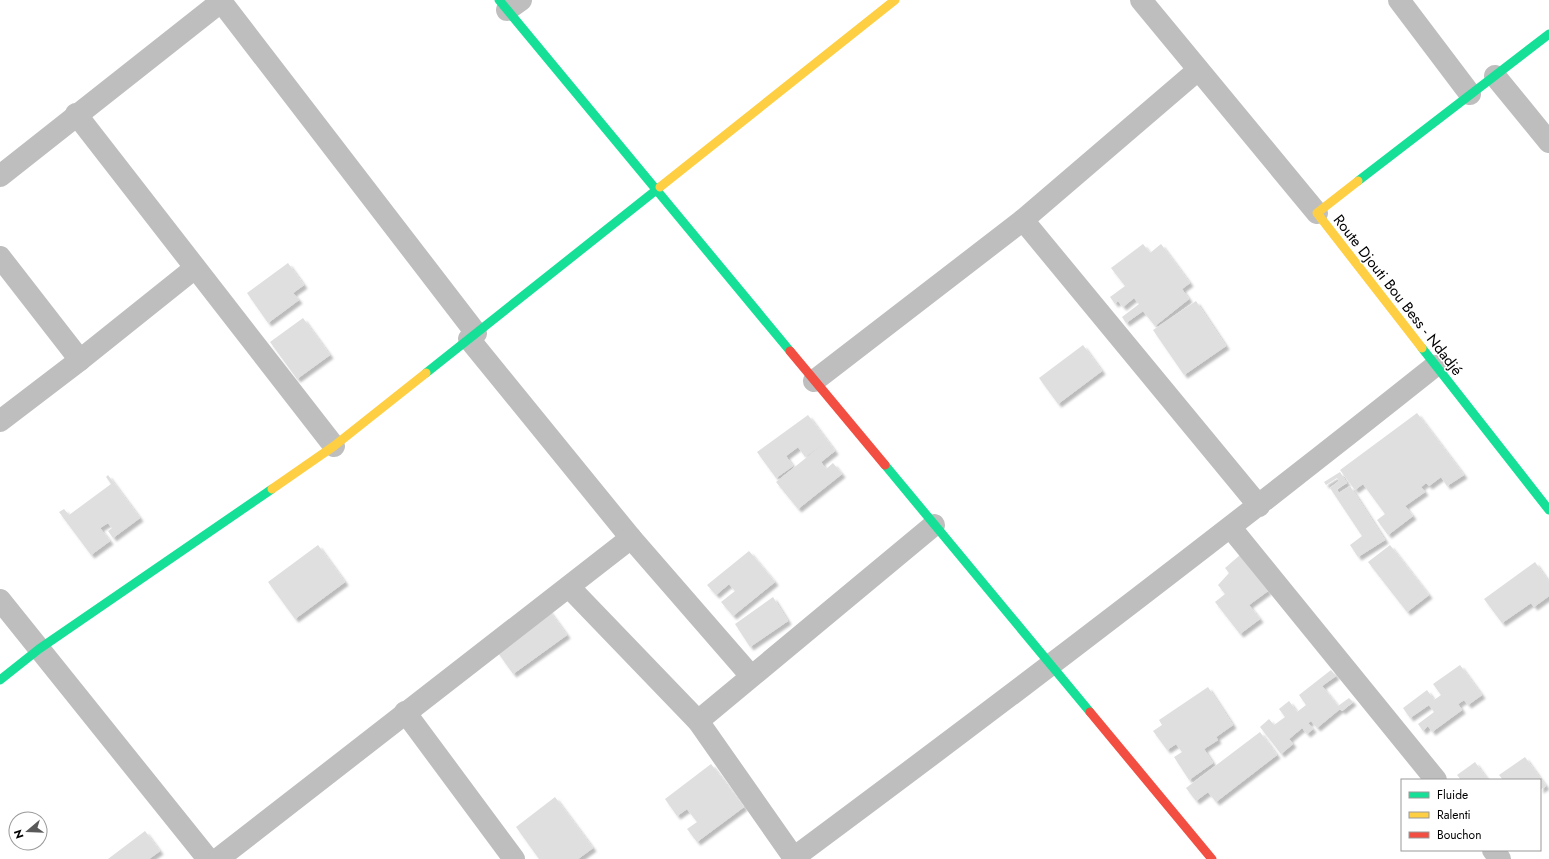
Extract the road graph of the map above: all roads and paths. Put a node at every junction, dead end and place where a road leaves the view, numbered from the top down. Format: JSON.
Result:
{"nodes":[{"id":1,"x":222,"y":0,"type":"edge"},
{"id":2,"x":895,"y":0,"type":"edge"},
{"id":3,"x":1141,"y":0,"type":"edge"},
{"id":4,"x":1399,"y":0,"type":"edge"},
{"id":5,"x":509,"y":3,"type":"edge"},
{"id":6,"x":1549,"y":34,"type":"edge"},
{"id":7,"x":1198,"y":70,"type":"junction"},
{"id":8,"x":1495,"y":76,"type":"junction"},
{"id":9,"x":1470,"y":94,"type":"junction"},
{"id":10,"x":76,"y":114,"type":"junction"},
{"id":11,"x":1549,"y":142,"type":"edge"},
{"id":12,"x":0,"y":176,"type":"edge"},
{"id":13,"x":656,"y":190,"type":"junction"},
{"id":14,"x":1317,"y":214,"type":"junction"},
{"id":15,"x":1023,"y":220,"type":"junction"},
{"id":16,"x":0,"y":257,"type":"edge"},
{"id":17,"x":196,"y":268,"type":"junction"},
{"id":18,"x":472,"y":336,"type":"junction"},
{"id":19,"x":80,"y":360,"type":"junction"},
{"id":20,"x":1435,"y":366,"type":"junction"},
{"id":21,"x":814,"y":380,"type":"junction"},
{"id":22,"x":0,"y":421,"type":"edge"},
{"id":23,"x":334,"y":446,"type":"junction"},
{"id":24,"x":1259,"y":506,"type":"junction"},
{"id":25,"x":1549,"y":510,"type":"edge"},
{"id":26,"x":934,"y":525,"type":"junction"},
{"id":27,"x":1231,"y":528,"type":"junction"},
{"id":28,"x":631,"y":538,"type":"junction"},
{"id":29,"x":569,"y":587,"type":"junction"},
{"id":30,"x":0,"y":600,"type":"edge"},
{"id":31,"x":39,"y":649,"type":"junction"},
{"id":32,"x":1052,"y":666,"type":"junction"},
{"id":33,"x":751,"y":676,"type":"junction"},
{"id":34,"x":0,"y":680,"type":"edge"},
{"id":35,"x":405,"y":712,"type":"junction"},
{"id":36,"x":698,"y":720,"type":"junction"},
{"id":37,"x":1435,"y":779,"type":"edge"},
{"id":38,"x":1494,"y":851,"type":"edge"},
{"id":39,"x":1205,"y":857,"type":"edge"},
{"id":40,"x":793,"y":858,"type":"edge"},
{"id":41,"x":208,"y":859,"type":"edge"},
{"id":42,"x":218,"y":859,"type":"edge"},
{"id":43,"x":514,"y":859,"type":"edge"},
{"id":44,"x":1500,"y":859,"type":"edge"}],
"edges":[{"from":1,"to":10,"type":"street"},
{"from":1,"to":18,"type":"street"},
{"from":2,"to":13,"type":"street"},
{"from":3,"to":7,"type":"street"},
{"from":4,"to":9,"type":"street"},
{"from":5,"to":13,"type":"street"},
{"from":6,"to":8,"type":"street","name":"Route Djouti Bou Bess - Ndadjé"},
{"from":7,"to":14,"type":"street"},
{"from":7,"to":15,"type":"street"},
{"from":8,"to":9,"type":"street","name":"Route Djouti Bou Bess - Ndadjé"},
{"from":8,"to":11,"type":"street"},
{"from":9,"to":14,"type":"street","name":"Route Djouti Bou Bess - Ndadjé"},
{"from":10,"to":12,"type":"street"},
{"from":10,"to":17,"type":"street"},
{"from":13,"to":18,"type":"street"},
{"from":13,"to":21,"type":"street"},
{"from":14,"to":20,"type":"street","name":"Route Djouti Bou Bess - Ndadjé"},
{"from":15,"to":21,"type":"street"},
{"from":15,"to":24,"type":"street"},
{"from":16,"to":19,"type":"street"},
{"from":17,"to":19,"type":"street"},
{"from":17,"to":23,"type":"street"},
{"from":18,"to":23,"type":"street"},
{"from":18,"to":28,"type":"street"},
{"from":19,"to":22,"type":"street"},
{"from":20,"to":24,"type":"street"},
{"from":20,"to":25,"type":"street","name":"Route Djouti Bou Bess - Ndadjé"},
{"from":21,"to":26,"type":"street"},
{"from":23,"to":31,"type":"street"},
{"from":24,"to":27,"type":"street"},
{"from":26,"to":32,"type":"street"},
{"from":26,"to":33,"type":"street"},
{"from":27,"to":32,"type":"street"},
{"from":27,"to":37,"type":"street"},
{"from":28,"to":29,"type":"street"},
{"from":28,"to":33,"type":"street"},
{"from":29,"to":35,"type":"street"},
{"from":29,"to":36,"type":"street"},
{"from":30,"to":31,"type":"street"},
{"from":31,"to":34,"type":"street"},
{"from":31,"to":41,"type":"street"},
{"from":32,"to":39,"type":"street"},
{"from":32,"to":40,"type":"street"},
{"from":33,"to":36,"type":"street"},
{"from":35,"to":42,"type":"street"},
{"from":35,"to":43,"type":"street"},
{"from":36,"to":40,"type":"street"},
{"from":38,"to":44,"type":"street"}]}
